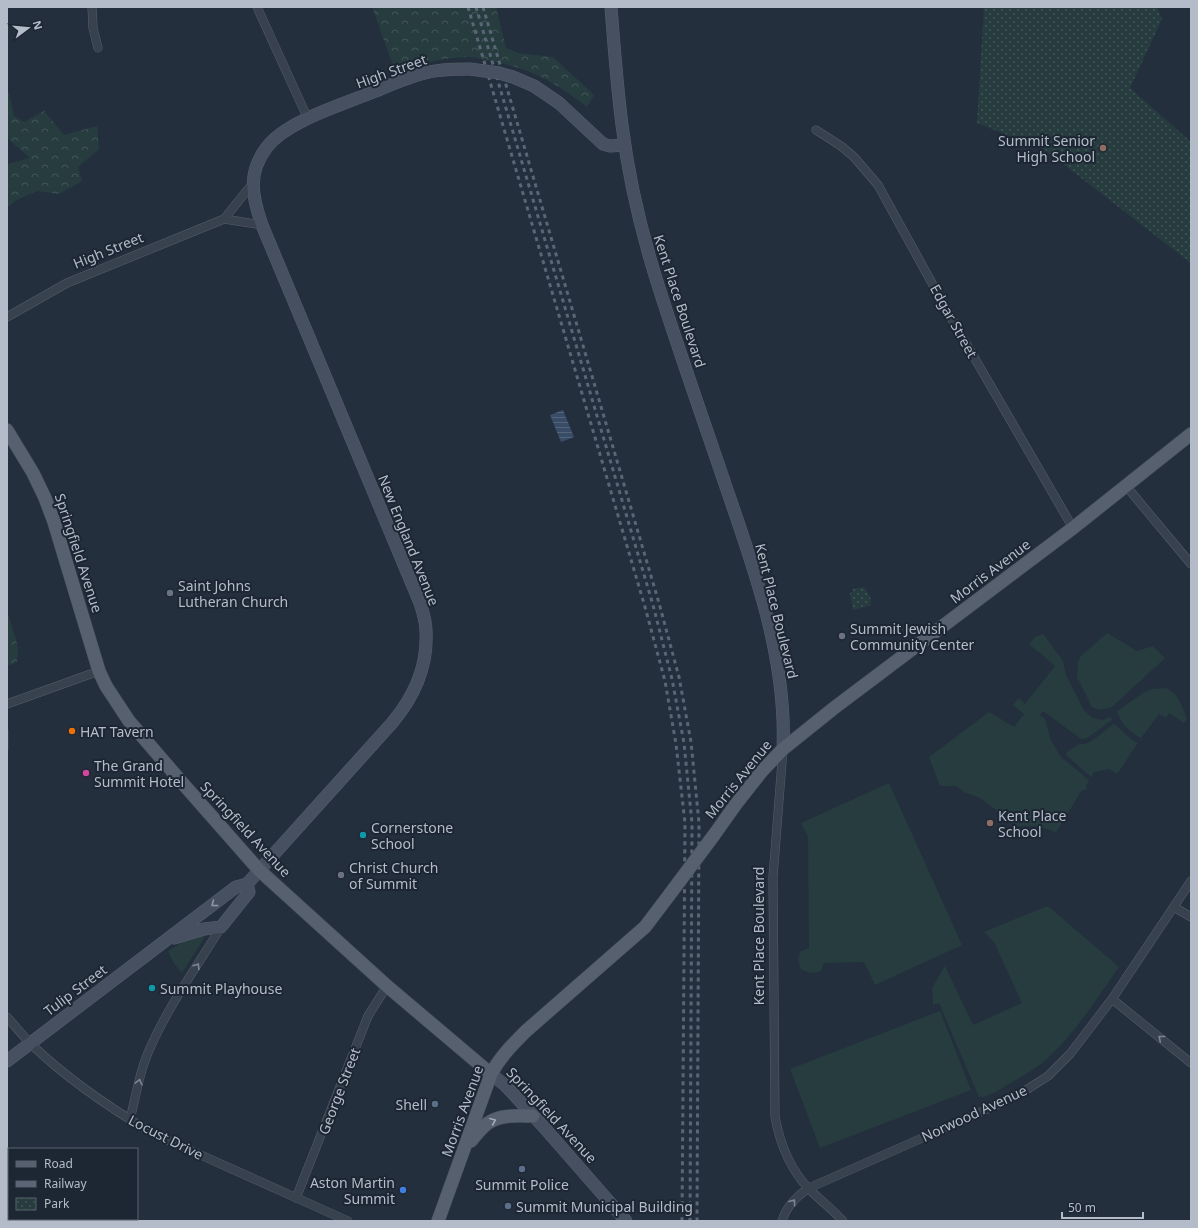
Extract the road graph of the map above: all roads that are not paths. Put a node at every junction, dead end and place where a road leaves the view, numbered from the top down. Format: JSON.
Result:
{"nodes":[{"id":1,"x":92,"y":7,"type":"edge"},
{"id":2,"x":257,"y":7,"type":"edge"},
{"id":3,"x":611,"y":7,"type":"edge"},
{"id":4,"x":98,"y":48,"type":"dead end"},
{"id":5,"x":308,"y":119,"type":"junction"},
{"id":6,"x":816,"y":130,"type":"dead end"},
{"id":7,"x":625,"y":145,"type":"junction"},
{"id":8,"x":253,"y":183,"type":"junction"},
{"id":9,"x":255,"y":206,"type":"joint"},
{"id":10,"x":224,"y":219,"type":"junction"},
{"id":11,"x":262,"y":225,"type":"junction"},
{"id":12,"x":7,"y":317,"type":"edge"},
{"id":13,"x":7,"y":430,"type":"edge"},
{"id":14,"x":1191,"y":434,"type":"edge"},
{"id":15,"x":1126,"y":486,"type":"junction"},
{"id":16,"x":1073,"y":528,"type":"junction"},
{"id":17,"x":1191,"y":564,"type":"edge"},
{"id":18,"x":100,"y":671,"type":"junction"},
{"id":19,"x":7,"y":704,"type":"edge"},
{"id":20,"x":783,"y":749,"type":"junction"},
{"id":21,"x":259,"y":870,"type":"junction"},
{"id":22,"x":1191,"y":881,"type":"edge"},
{"id":23,"x":247,"y":884,"type":"junction"},
{"id":24,"x":1174,"y":906,"type":"junction"},
{"id":25,"x":1191,"y":917,"type":"edge"},
{"id":26,"x":221,"y":927,"type":"junction"},
{"id":27,"x":161,"y":943,"type":"junction"},
{"id":28,"x":387,"y":986,"type":"junction"},
{"id":29,"x":1112,"y":999,"type":"junction"},
{"id":30,"x":7,"y":1017,"type":"edge"},
{"id":31,"x":30,"y":1043,"type":"junction"},
{"id":32,"x":7,"y":1061,"type":"edge"},
{"id":33,"x":1191,"y":1063,"type":"edge"},
{"id":34,"x":491,"y":1074,"type":"junction"},
{"id":35,"x":533,"y":1116,"type":"junction"},
{"id":36,"x":130,"y":1120,"type":"junction"},
{"id":37,"x":466,"y":1147,"type":"junction"},
{"id":38,"x":809,"y":1188,"type":"junction"},
{"id":39,"x":296,"y":1198,"type":"junction"},
{"id":40,"x":348,"y":1221,"type":"edge"},
{"id":41,"x":438,"y":1221,"type":"edge"},
{"id":42,"x":626,"y":1221,"type":"edge"},
{"id":43,"x":782,"y":1221,"type":"edge"},
{"id":44,"x":843,"y":1221,"type":"edge"}],
"edges":[{"from":1,"to":4,"type":"street"},
{"from":2,"to":5,"type":"street"},
{"from":3,"to":7,"type":"street","name":"Kent Place Boulevard"},
{"from":5,"to":7,"type":"street","name":"High Street","bridge":true},
{"from":5,"to":8,"type":"street","name":"High Street"},
{"from":6,"to":16,"type":"street","name":"Edgar Street"},
{"from":7,"to":20,"type":"street","name":"Kent Place Boulevard"},
{"from":8,"to":9,"type":"street","name":"High Street"},
{"from":8,"to":10,"type":"street","name":"High Street"},
{"from":9,"to":11,"type":"street","name":"New England Avenue"},
{"from":10,"to":11,"type":"street"},
{"from":10,"to":12,"type":"street","name":"High Street"},
{"from":11,"to":21,"type":"street","name":"New England Avenue"},
{"from":13,"to":18,"type":"main road","name":"Springfield Avenue"},
{"from":14,"to":15,"type":"main road","name":"Morris Avenue"},
{"from":15,"to":16,"type":"main road","name":"Morris Avenue"},
{"from":15,"to":17,"type":"street"},
{"from":16,"to":20,"type":"main road","name":"Morris Avenue"},
{"from":18,"to":19,"type":"street"},
{"from":18,"to":21,"type":"main road","name":"Springfield Avenue"},
{"from":20,"to":34,"type":"main road","name":"Morris Avenue","bridge":true},
{"from":20,"to":38,"type":"street","name":"Kent Place Boulevard"},
{"from":21,"to":23,"type":"street","name":"Tulip Street"},
{"from":21,"to":28,"type":"main road","name":"Springfield Avenue"},
{"from":22,"to":24,"type":"street","name":"Norwood Avenue"},
{"from":23,"to":26,"type":"street"},
{"from":23,"to":27,"type":"street","name":"Tulip Street","one_way":true},
{"from":24,"to":25,"type":"street"},
{"from":24,"to":29,"type":"street","name":"Norwood Avenue"},
{"from":26,"to":27,"type":"street","name":"Tulip Street"},
{"from":36,"to":26,"type":"street","one_way":true},
{"from":27,"to":31,"type":"street","name":"Tulip Street"},
{"from":28,"to":34,"type":"main road","name":"Springfield Avenue"},
{"from":28,"to":39,"type":"street","name":"George Street"},
{"from":33,"to":29,"type":"street","one_way":true},
{"from":29,"to":38,"type":"street","name":"Norwood Avenue"},
{"from":30,"to":31,"type":"street","name":"Locust Drive"},
{"from":31,"to":32,"type":"street","name":"Tulip Street"},
{"from":31,"to":36,"type":"street","name":"Locust Drive"},
{"from":34,"to":35,"type":"street","name":"Springfield Avenue"},
{"from":34,"to":37,"type":"main road","name":"Morris Avenue"},
{"from":37,"to":35,"type":"main road","one_way":true},
{"from":35,"to":42,"type":"street","name":"Springfield Avenue"},
{"from":36,"to":39,"type":"street","name":"Locust Drive"},
{"from":37,"to":41,"type":"main road","name":"Morris Avenue"},
{"from":43,"to":38,"type":"street","one_way":true},
{"from":38,"to":44,"type":"street","name":"Kent Place Boulevard"},
{"from":39,"to":40,"type":"street","name":"Locust Drive"}]}
